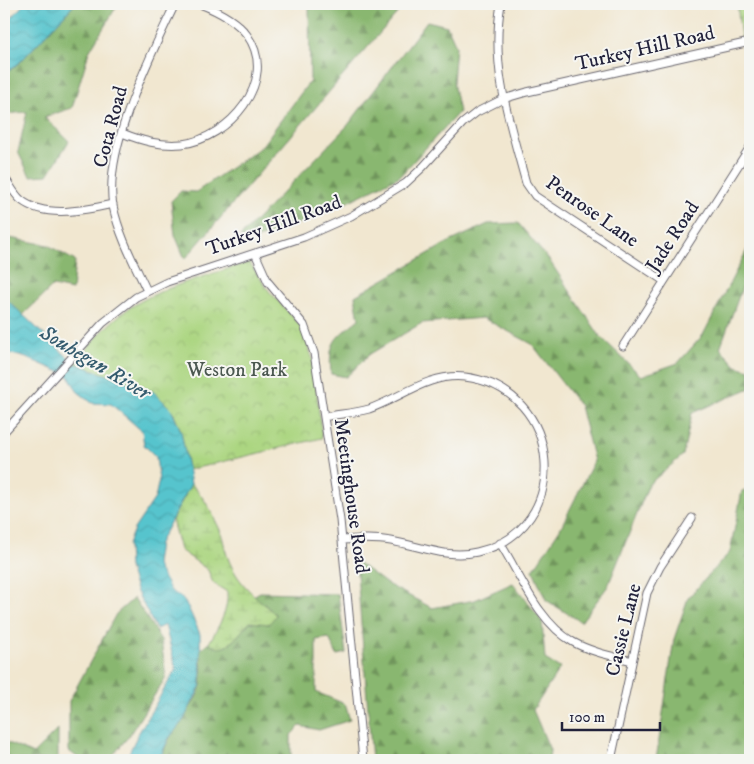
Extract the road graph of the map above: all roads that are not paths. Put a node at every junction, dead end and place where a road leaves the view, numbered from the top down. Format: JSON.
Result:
{"nodes":[{"id":1,"x":175,"y":4,"type":"edge"},
{"id":2,"x":200,"y":4,"type":"edge"},
{"id":3,"x":501,"y":4,"type":"edge"},
{"id":4,"x":750,"y":42,"type":"edge"},
{"id":5,"x":503,"y":99,"type":"junction"},
{"id":6,"x":122,"y":133,"type":"junction"},
{"id":7,"x":750,"y":147,"type":"edge"},
{"id":8,"x":7,"y":181,"type":"dead end"},
{"id":9,"x":113,"y":204,"type":"junction"},
{"id":10,"x":255,"y":253,"type":"junction"},
{"id":11,"x":664,"y":281,"type":"junction"},
{"id":12,"x":147,"y":290,"type":"junction"},
{"id":13,"x":623,"y":346,"type":"dead end"},
{"id":14,"x":324,"y":417,"type":"junction"},
{"id":15,"x":4,"y":432,"type":"edge"},
{"id":16,"x":692,"y":518,"type":"dead end"},
{"id":17,"x":342,"y":540,"type":"junction"},
{"id":18,"x":500,"y":543,"type":"junction"},
{"id":19,"x":632,"y":661,"type":"junction"},
{"id":20,"x":363,"y":760,"type":"edge"},
{"id":21,"x":611,"y":760,"type":"edge"}],
"edges":[{"from":1,"to":6,"type":"street","name":"Cota Road"},
{"from":2,"to":6,"type":"street"},
{"from":3,"to":5,"type":"street","name":"Penrose Lane"},
{"from":4,"to":5,"type":"street","name":"Turkey Hill Road"},
{"from":5,"to":10,"type":"street","name":"Turkey Hill Road"},
{"from":5,"to":11,"type":"street","name":"Penrose Lane"},
{"from":6,"to":9,"type":"street","name":"Cota Road"},
{"from":7,"to":11,"type":"street","name":"Jade Road"},
{"from":8,"to":9,"type":"street"},
{"from":9,"to":12,"type":"street","name":"Cota Road"},
{"from":10,"to":12,"type":"street","name":"Turkey Hill Road"},
{"from":10,"to":14,"type":"street","name":"Meetinghouse Road"},
{"from":11,"to":13,"type":"street","name":"Jade Road"},
{"from":12,"to":15,"type":"street","name":"Turkey Hill Road"},
{"from":14,"to":17,"type":"street","name":"Meetinghouse Road"},
{"from":14,"to":18,"type":"street"},
{"from":16,"to":19,"type":"street","name":"Cassie Lane"},
{"from":17,"to":18,"type":"street"},
{"from":17,"to":20,"type":"street","name":"Meetinghouse Road"},
{"from":18,"to":19,"type":"street"},
{"from":19,"to":21,"type":"street","name":"Cassie Lane"}]}
